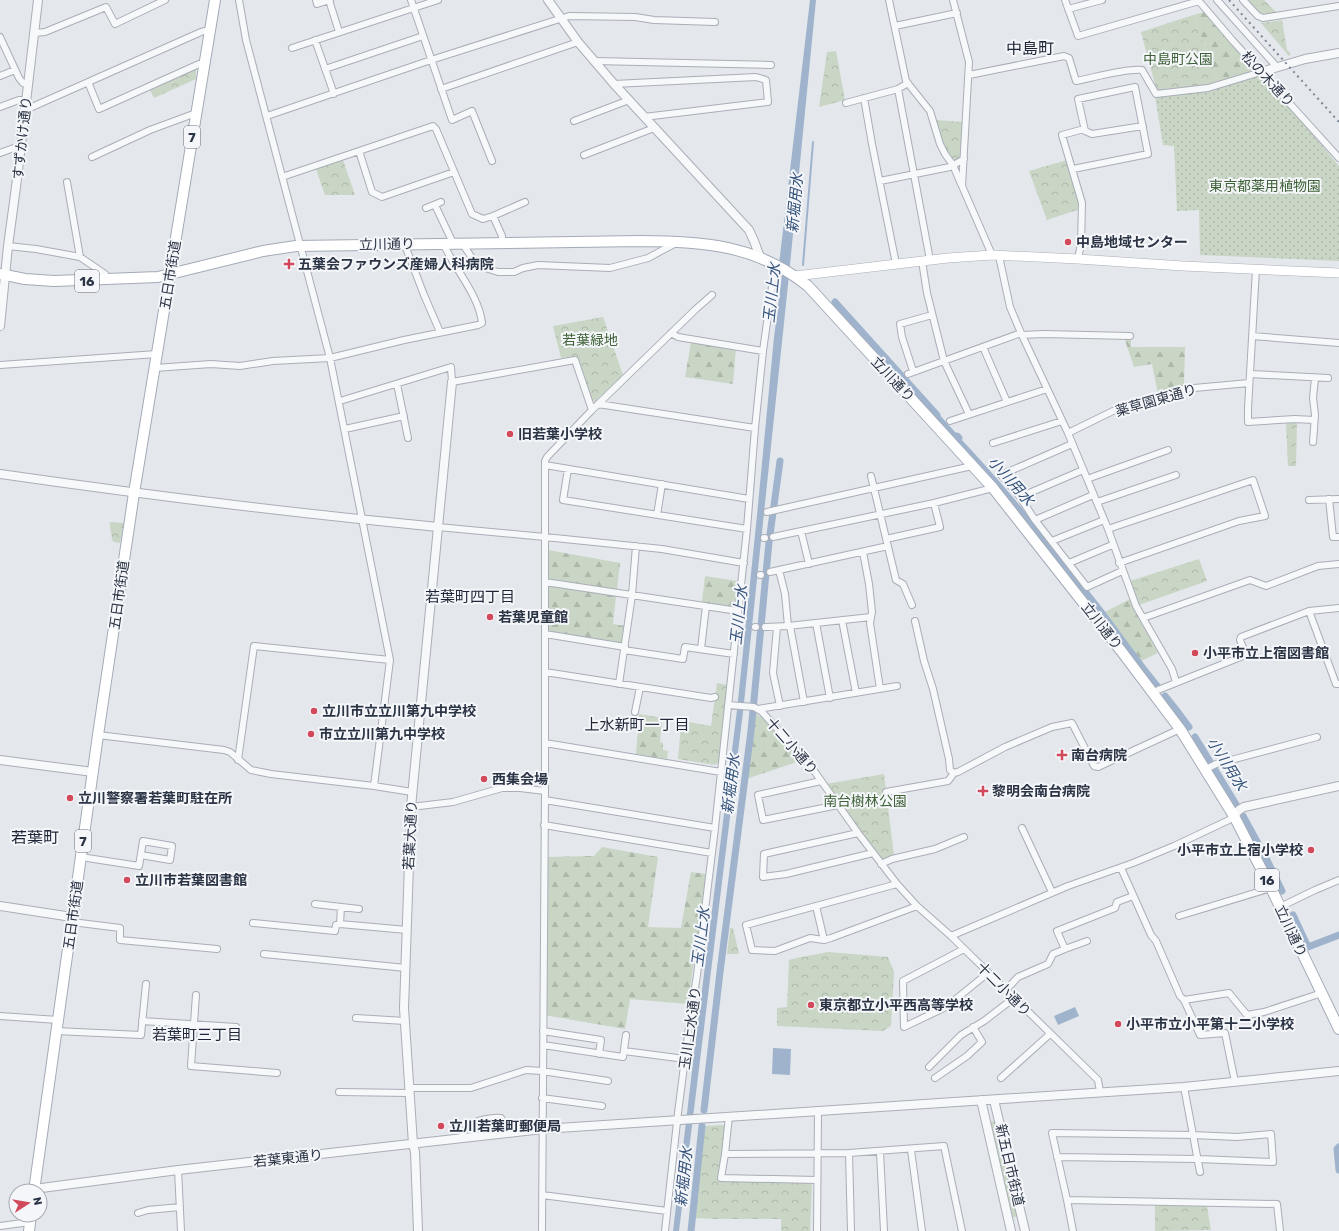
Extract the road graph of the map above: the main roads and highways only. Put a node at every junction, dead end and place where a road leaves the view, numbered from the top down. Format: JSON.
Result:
{"nodes":[{"id":1,"x":215,"y":0,"type":"edge"},
{"id":2,"x":1339,"y":273,"type":"edge"},
{"id":3,"x":170,"y":274,"type":"junction"},
{"id":4,"x":3,"y":275,"type":"edge"},
{"id":5,"x":794,"y":275,"type":"junction"},
{"id":6,"x":1339,"y":1029,"type":"edge"},
{"id":7,"x":35,"y":1183,"type":"edge"}],
"edges":[{"from":1,"to":3,"type":"main road","name":"五日市街道","number":"7"},
{"from":2,"to":5,"type":"main road"},
{"from":3,"to":4,"type":"main road","name":"立川通り","number":"16"},
{"from":3,"to":5,"type":"main road","name":"立川通り","number":"16"},
{"from":3,"to":7,"type":"main road","name":"五日市街道","number":"7"},
{"from":5,"to":6,"type":"main road","name":"立川通り","number":"16"}]}
